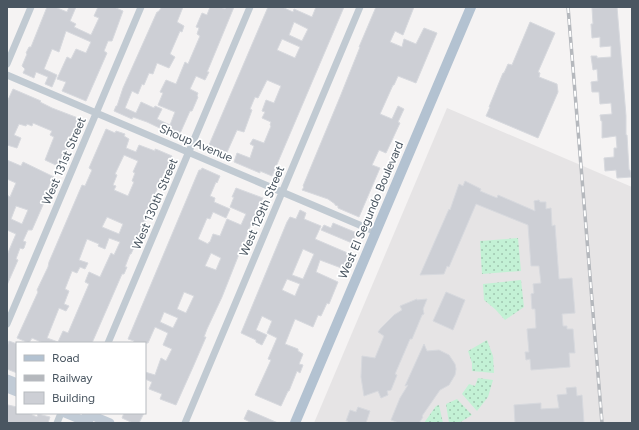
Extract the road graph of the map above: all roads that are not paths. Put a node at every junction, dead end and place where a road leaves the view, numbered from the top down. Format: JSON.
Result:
{"nodes":[{"id":1,"x":31,"y":7,"type":"edge"},
{"id":2,"x":141,"y":7,"type":"edge"},
{"id":3,"x":250,"y":7,"type":"edge"},
{"id":4,"x":360,"y":7,"type":"edge"},
{"id":5,"x":471,"y":7,"type":"edge"},
{"id":6,"x":7,"y":64,"type":"edge"},
{"id":7,"x":7,"y":75,"type":"edge"},
{"id":8,"x":97,"y":113,"type":"junction"},
{"id":9,"x":189,"y":152,"type":"junction"},
{"id":10,"x":282,"y":192,"type":"junction"},
{"id":11,"x":376,"y":232,"type":"junction"},
{"id":12,"x":7,"y":324,"type":"edge"},
{"id":13,"x":108,"y":342,"type":"edge"},
{"id":14,"x":7,"y":379,"type":"edge"},
{"id":15,"x":16,"y":384,"type":"edge"},
{"id":16,"x":88,"y":414,"type":"edge"},
{"id":17,"x":78,"y":415,"type":"edge"},
{"id":18,"x":89,"y":423,"type":"edge"},
{"id":19,"x":110,"y":423,"type":"edge"},
{"id":20,"x":185,"y":423,"type":"edge"},
{"id":21,"x":295,"y":423,"type":"edge"}],
"edges":[{"from":1,"to":6,"type":"street"},
{"from":2,"to":8,"type":"street","name":"West 131st Street"},
{"from":3,"to":9,"type":"street","name":"West 130th Street"},
{"from":4,"to":10,"type":"street","name":"West 129th Street"},
{"from":5,"to":11,"type":"main road","name":"West El Segundo Boulevard"},
{"from":7,"to":8,"type":"street","name":"Shoup Avenue"},
{"from":8,"to":9,"type":"street","name":"Shoup Avenue"},
{"from":8,"to":12,"type":"street","name":"West 131st Street"},
{"from":9,"to":10,"type":"street","name":"Shoup Avenue"},
{"from":9,"to":13,"type":"street","name":"West 130th Street"},
{"from":10,"to":11,"type":"street","name":"Shoup Avenue"},
{"from":10,"to":20,"type":"street","name":"West 129th Street"},
{"from":11,"to":21,"type":"main road","name":"West El Segundo Boulevard"},
{"from":14,"to":15,"type":"main road"},
{"from":16,"to":19,"type":"main road"},
{"from":17,"to":18,"type":"main road"}]}
